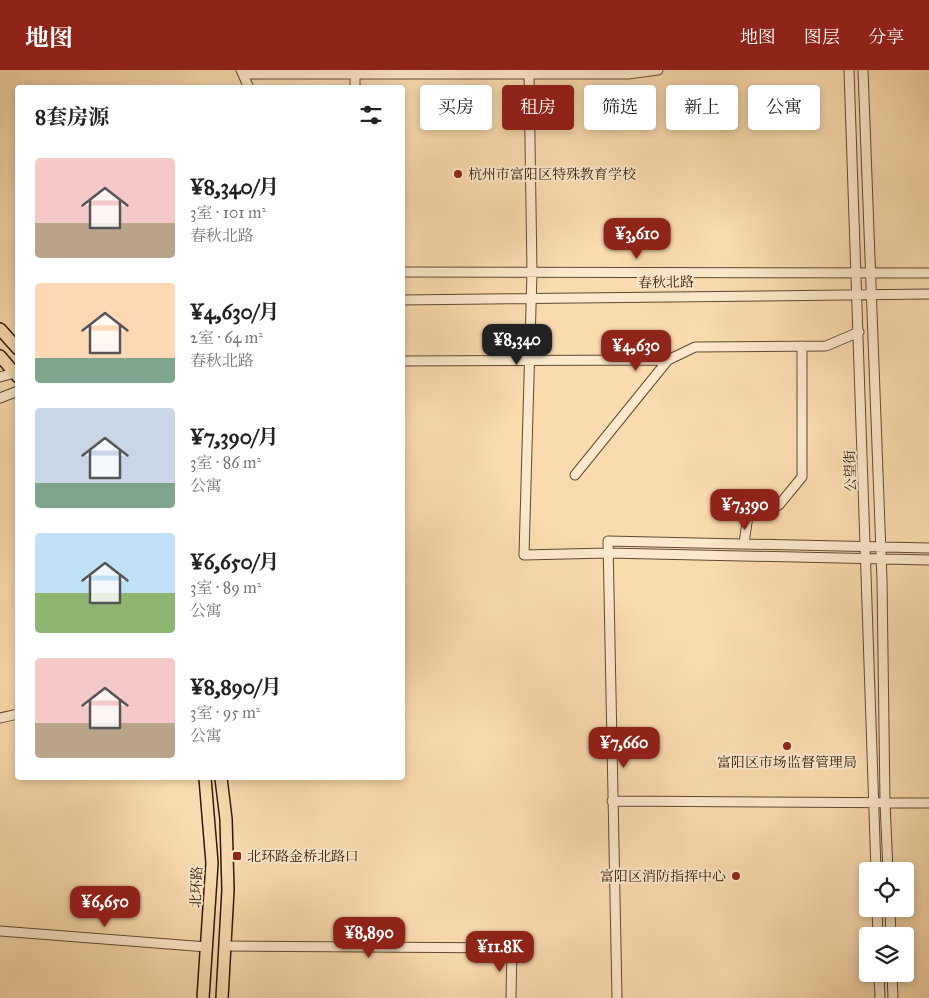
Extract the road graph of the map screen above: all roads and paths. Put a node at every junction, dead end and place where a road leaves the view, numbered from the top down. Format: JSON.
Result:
{"nodes":[{"id":1,"x":658,"y":70,"type":"edge"},
{"id":2,"x":849,"y":70,"type":"edge"},
{"id":3,"x":863,"y":70,"type":"edge"},
{"id":4,"x":242,"y":72,"type":"edge"},
{"id":5,"x":355,"y":74,"type":"junction"},
{"id":6,"x":529,"y":74,"type":"junction"},
{"id":7,"x":248,"y":85,"type":"edge"},
{"id":8,"x":355,"y":85,"type":"edge"},
{"id":9,"x":405,"y":272,"type":"edge"},
{"id":10,"x":532,"y":272,"type":"junction"},
{"id":11,"x":857,"y":272,"type":"junction"},
{"id":12,"x":871,"y":273,"type":"junction"},
{"id":13,"x":929,"y":273,"type":"edge"},
{"id":14,"x":858,"y":294,"type":"junction"},
{"id":15,"x":871,"y":294,"type":"junction"},
{"id":16,"x":929,"y":294,"type":"edge"},
{"id":17,"x":530,"y":298,"type":"junction"},
{"id":18,"x":405,"y":300,"type":"edge"},
{"id":19,"x":0,"y":329,"type":"edge"},
{"id":20,"x":859,"y":332,"type":"junction"},
{"id":21,"x":15,"y":346,"type":"edge"},
{"id":22,"x":802,"y":346,"type":"junction"},
{"id":23,"x":0,"y":356,"type":"edge"},
{"id":24,"x":668,"y":360,"type":"junction"},
{"id":25,"x":405,"y":361,"type":"edge"},
{"id":26,"x":529,"y":361,"type":"junction"},
{"id":27,"x":15,"y":373,"type":"edge"},
{"id":28,"x":15,"y":374,"type":"edge"},
{"id":29,"x":0,"y":377,"type":"edge"},
{"id":30,"x":15,"y":392,"type":"edge"},
{"id":31,"x":0,"y":398,"type":"edge"},
{"id":32,"x":575,"y":475,"type":"dead end"},
{"id":33,"x":744,"y":543,"type":"junction"},
{"id":34,"x":866,"y":546,"type":"junction"},
{"id":35,"x":881,"y":547,"type":"junction"},
{"id":36,"x":929,"y":548,"type":"edge"},
{"id":37,"x":608,"y":554,"type":"junction"},
{"id":38,"x":866,"y":560,"type":"junction"},
{"id":39,"x":882,"y":560,"type":"junction"},
{"id":40,"x":929,"y":560,"type":"edge"},
{"id":41,"x":15,"y":715,"type":"edge"},
{"id":42,"x":0,"y":718,"type":"edge"},
{"id":43,"x":205,"y":780,"type":"edge"},
{"id":44,"x":221,"y":780,"type":"edge"},
{"id":45,"x":612,"y":801,"type":"junction"},
{"id":46,"x":874,"y":802,"type":"junction"},
{"id":47,"x":885,"y":802,"type":"junction"},
{"id":48,"x":929,"y":803,"type":"edge"},
{"id":49,"x":876,"y":862,"type":"edge"},
{"id":50,"x":888,"y":862,"type":"edge"},
{"id":51,"x":0,"y":931,"type":"edge"},
{"id":52,"x":225,"y":946,"type":"junction"},
{"id":53,"x":207,"y":947,"type":"junction"},
{"id":54,"x":879,"y":982,"type":"edge"},
{"id":55,"x":892,"y":982,"type":"edge"},
{"id":56,"x":203,"y":998,"type":"edge"},
{"id":57,"x":222,"y":998,"type":"edge"},
{"id":58,"x":511,"y":998,"type":"edge"},
{"id":59,"x":617,"y":998,"type":"edge"},
{"id":60,"x":880,"y":998,"type":"edge"},
{"id":61,"x":893,"y":998,"type":"edge"}],
"edges":[{"from":1,"to":6,"type":"street"},
{"from":2,"to":11,"type":"street","name":"公望街"},
{"from":3,"to":12,"type":"street","name":"公望街"},
{"from":4,"to":5,"type":"street"},
{"from":4,"to":7,"type":"street"},
{"from":5,"to":6,"type":"street"},
{"from":5,"to":8,"type":"street"},
{"from":6,"to":10,"type":"street"},
{"from":9,"to":10,"type":"street","name":"春秋北路"},
{"from":10,"to":11,"type":"street","name":"春秋北路"},
{"from":10,"to":17,"type":"street"},
{"from":11,"to":12,"type":"street","name":"春秋北路"},
{"from":11,"to":14,"type":"street","name":"公望街"},
{"from":12,"to":13,"type":"street","name":"春秋北路"},
{"from":12,"to":15,"type":"street","name":"公望街"},
{"from":14,"to":15,"type":"street","name":"春秋北路"},
{"from":14,"to":17,"type":"street","name":"春秋北路"},
{"from":14,"to":20,"type":"street","name":"公望街"},
{"from":15,"to":16,"type":"street","name":"春秋北路"},
{"from":15,"to":35,"type":"street","name":"公望街"},
{"from":17,"to":18,"type":"street","name":"春秋北路"},
{"from":17,"to":26,"type":"street"},
{"from":19,"to":21,"type":"main road"},
{"from":20,"to":22,"type":"street"},
{"from":20,"to":34,"type":"street","name":"公望街"},
{"from":22,"to":24,"type":"street"},
{"from":22,"to":33,"type":"street"},
{"from":23,"to":27,"type":"main road"},
{"from":24,"to":26,"type":"street"},
{"from":24,"to":32,"type":"street"},
{"from":25,"to":26,"type":"street"},
{"from":26,"to":37,"type":"street"},
{"from":28,"to":29,"type":"street"},
{"from":30,"to":31,"type":"street"},
{"from":33,"to":34,"type":"street"},
{"from":33,"to":37,"type":"street"},
{"from":34,"to":35,"type":"street"},
{"from":34,"to":38,"type":"street","name":"公望街"},
{"from":35,"to":36,"type":"street"},
{"from":35,"to":39,"type":"street","name":"公望街"},
{"from":37,"to":38,"type":"street"},
{"from":37,"to":45,"type":"street"},
{"from":38,"to":39,"type":"street"},
{"from":38,"to":46,"type":"street","name":"公望街"},
{"from":39,"to":40,"type":"street"},
{"from":39,"to":47,"type":"street","name":"公望街"},
{"from":41,"to":42,"type":"street"},
{"from":43,"to":53,"type":"main road","name":"北环路"},
{"from":44,"to":52,"type":"main road"},
{"from":45,"to":46,"type":"street"},
{"from":45,"to":59,"type":"street"},
{"from":46,"to":47,"type":"street"},
{"from":46,"to":49,"type":"street","name":"公望街"},
{"from":47,"to":48,"type":"street"},
{"from":47,"to":50,"type":"street","name":"公望街"},
{"from":51,"to":53,"type":"street"},
{"from":52,"to":57,"type":"main road"},
{"from":52,"to":58,"type":"street"},
{"from":53,"to":56,"type":"main road","name":"北环路"},
{"from":54,"to":60,"type":"street"},
{"from":55,"to":61,"type":"street"}]}
